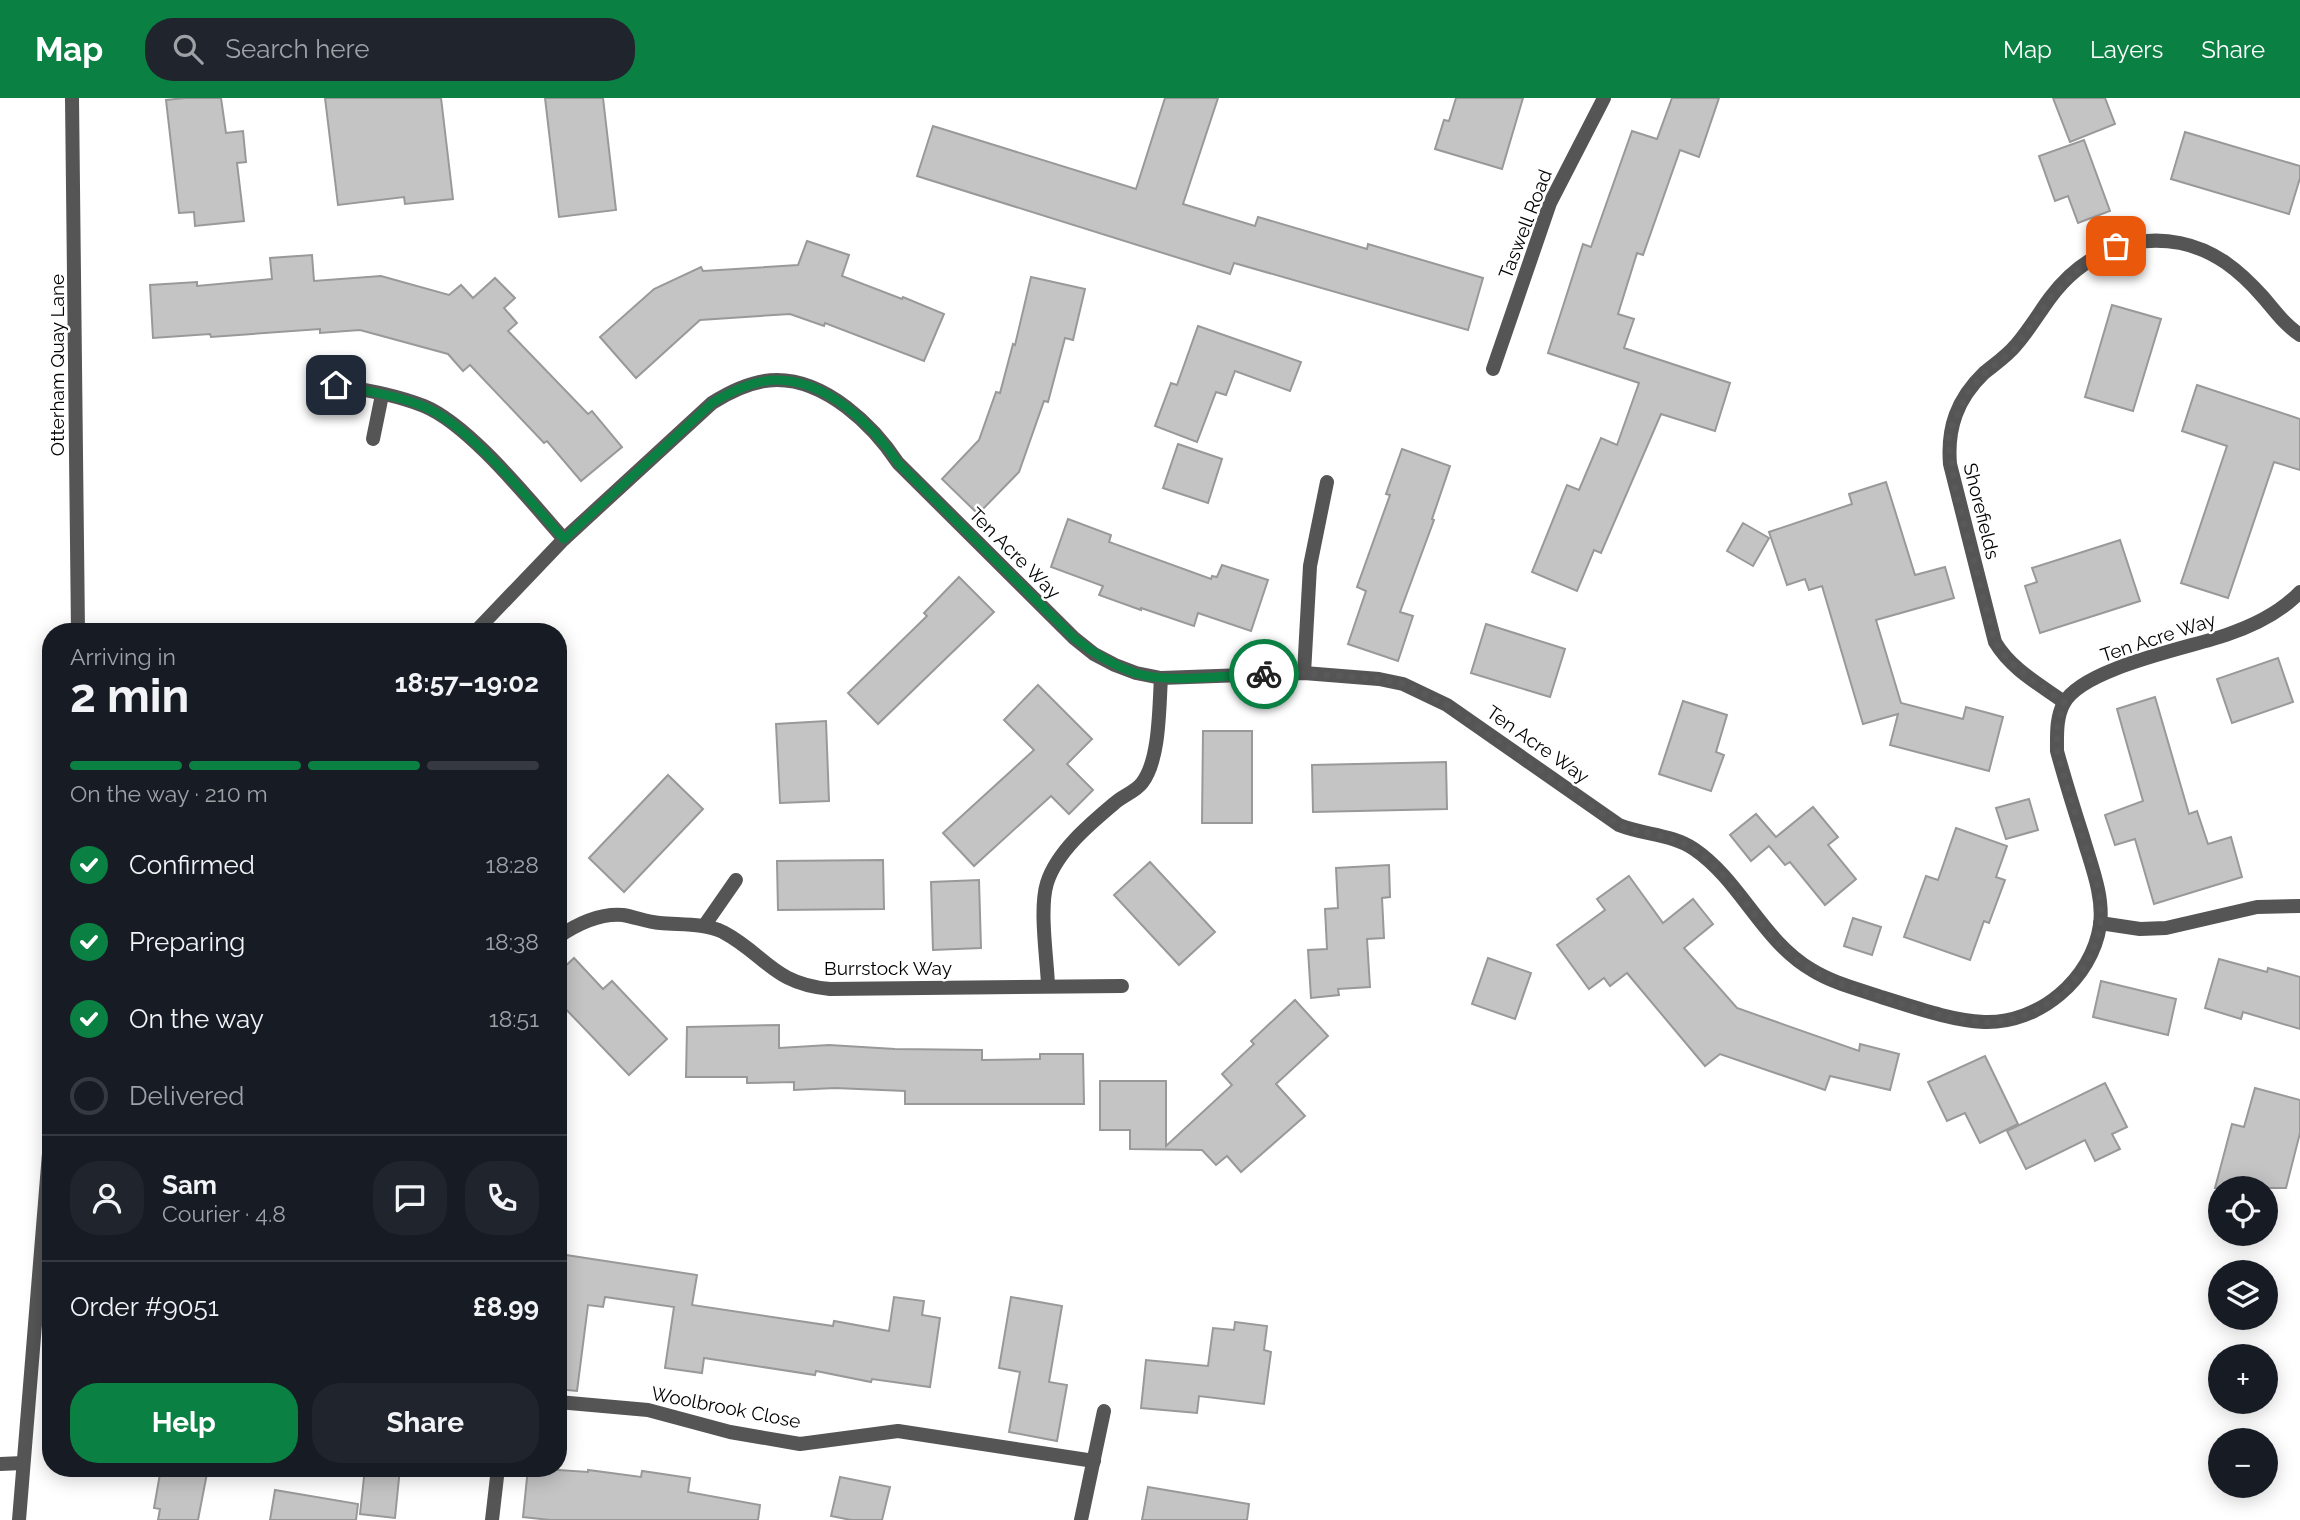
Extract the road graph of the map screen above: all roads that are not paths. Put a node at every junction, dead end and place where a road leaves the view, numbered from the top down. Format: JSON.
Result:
{"nodes":[{"id":1,"x":72,"y":98,"type":"edge"},
{"id":2,"x":1604,"y":98,"type":"edge"},
{"id":3,"x":2300,"y":335,"type":"edge"},
{"id":4,"x":1493,"y":369,"type":"dead end"},
{"id":5,"x":313,"y":380,"type":"dead end"},
{"id":6,"x":382,"y":394,"type":"junction"},
{"id":7,"x":373,"y":439,"type":"dead end"},
{"id":8,"x":1327,"y":482,"type":"dead end"},
{"id":9,"x":564,"y":539,"type":"junction"},
{"id":10,"x":2300,"y":592,"type":"edge"},
{"id":11,"x":78,"y":623,"type":"edge"},
{"id":12,"x":484,"y":623,"type":"edge"},
{"id":13,"x":1304,"y":673,"type":"junction"},
{"id":14,"x":1161,"y":678,"type":"junction"},
{"id":15,"x":2064,"y":702,"type":"junction"},
{"id":16,"x":736,"y":880,"type":"dead end"},
{"id":17,"x":2300,"y":905,"type":"edge"},
{"id":18,"x":2100,"y":923,"type":"junction"},
{"id":19,"x":704,"y":926,"type":"junction"},
{"id":20,"x":567,"y":930,"type":"edge"},
{"id":21,"x":1048,"y":985,"type":"junction"},
{"id":22,"x":1122,"y":986,"type":"dead end"},
{"id":23,"x":42,"y":1236,"type":"edge"},
{"id":24,"x":567,"y":1403,"type":"edge"},
{"id":25,"x":1104,"y":1411,"type":"dead end"},
{"id":26,"x":1094,"y":1461,"type":"junction"},
{"id":27,"x":23,"y":1463,"type":"junction"},
{"id":28,"x":0,"y":1464,"type":"edge"},
{"id":29,"x":498,"y":1477,"type":"edge"},
{"id":30,"x":19,"y":1520,"type":"edge"},
{"id":31,"x":492,"y":1520,"type":"edge"},
{"id":32,"x":1082,"y":1520,"type":"edge"}],
"edges":[{"from":1,"to":11,"type":"street","name":"Otterham Quay Lane"},
{"from":2,"to":4,"type":"street","name":"Taswell Road"},
{"from":3,"to":15,"type":"street","name":"Shorefields"},
{"from":5,"to":6,"type":"street"},
{"from":6,"to":7,"type":"street"},
{"from":6,"to":9,"type":"street"},
{"from":8,"to":13,"type":"street"},
{"from":9,"to":12,"type":"street","name":"Ten Acre Way"},
{"from":9,"to":14,"type":"street","name":"Ten Acre Way"},
{"from":10,"to":15,"type":"street","name":"Ten Acre Way"},
{"from":13,"to":14,"type":"street","name":"Ten Acre Way"},
{"from":13,"to":18,"type":"street","name":"Ten Acre Way"},
{"from":14,"to":21,"type":"street"},
{"from":15,"to":18,"type":"street","name":"Ten Acre Way"},
{"from":16,"to":19,"type":"street"},
{"from":17,"to":18,"type":"street"},
{"from":19,"to":20,"type":"street","name":"Burrstock Way"},
{"from":19,"to":21,"type":"street","name":"Burrstock Way"},
{"from":21,"to":22,"type":"street","name":"Burrstock Way"},
{"from":23,"to":27,"type":"street"},
{"from":24,"to":26,"type":"street","name":"Woolbrook Close"},
{"from":25,"to":26,"type":"street"},
{"from":26,"to":32,"type":"street"},
{"from":27,"to":28,"type":"street"},
{"from":27,"to":30,"type":"street"},
{"from":29,"to":31,"type":"street"}]}
